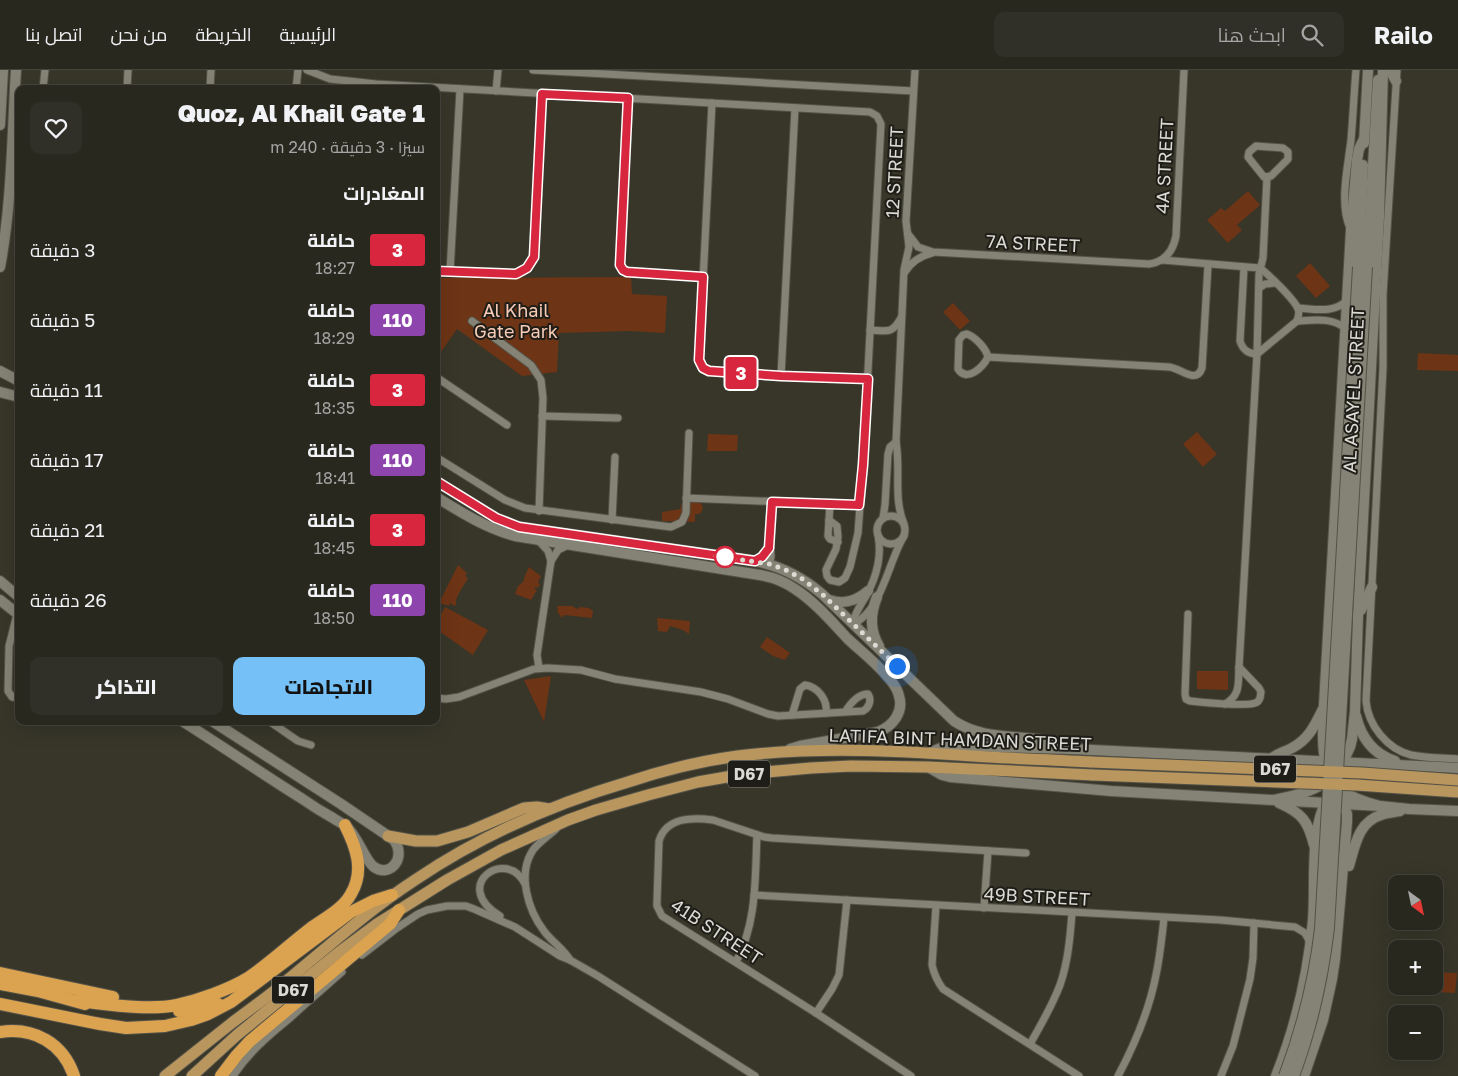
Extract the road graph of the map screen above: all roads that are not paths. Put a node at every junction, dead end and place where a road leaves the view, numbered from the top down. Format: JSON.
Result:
{"nodes":[{"id":1,"x":3,"y":70,"type":"edge"},
{"id":2,"x":16,"y":70,"type":"edge"},
{"id":3,"x":44,"y":70,"type":"edge"},
{"id":4,"x":128,"y":70,"type":"edge"},
{"id":5,"x":211,"y":70,"type":"edge"},
{"id":6,"x":298,"y":70,"type":"edge"},
{"id":7,"x":307,"y":70,"type":"edge"},
{"id":8,"x":498,"y":70,"type":"edge"},
{"id":9,"x":533,"y":70,"type":"edge"},
{"id":10,"x":914,"y":70,"type":"edge"},
{"id":11,"x":1184,"y":70,"type":"edge"},
{"id":12,"x":1356,"y":70,"type":"edge"},
{"id":13,"x":1368,"y":70,"type":"edge"},
{"id":14,"x":1379,"y":70,"type":"edge"},
{"id":15,"x":1383,"y":70,"type":"edge"},
{"id":16,"x":1390,"y":70,"type":"edge"},
{"id":17,"x":1397,"y":70,"type":"edge"},
{"id":18,"x":1396,"y":81,"type":"junction"},
{"id":19,"x":15,"y":85,"type":"edge"},
{"id":20,"x":43,"y":85,"type":"edge"},
{"id":21,"x":127,"y":85,"type":"edge"},
{"id":22,"x":210,"y":85,"type":"edge"},
{"id":23,"x":296,"y":85,"type":"edge"},
{"id":24,"x":368,"y":85,"type":"edge"},
{"id":25,"x":440,"y":88,"type":"edge"},
{"id":26,"x":460,"y":89,"type":"junction"},
{"id":27,"x":15,"y":90,"type":"edge"},
{"id":28,"x":496,"y":91,"type":"junction"},
{"id":29,"x":913,"y":92,"type":"junction"},
{"id":30,"x":542,"y":94,"type":"junction"},
{"id":31,"x":628,"y":98,"type":"junction"},
{"id":32,"x":712,"y":103,"type":"junction"},
{"id":33,"x":795,"y":108,"type":"junction"},
{"id":34,"x":0,"y":125,"type":"edge"},
{"id":35,"x":1364,"y":139,"type":"junction"},
{"id":36,"x":11,"y":168,"type":"junction"},
{"id":37,"x":0,"y":169,"type":"edge"},
{"id":38,"x":1267,"y":177,"type":"junction"},
{"id":39,"x":1350,"y":230,"type":"junction"},
{"id":40,"x":908,"y":234,"type":"junction"},
{"id":41,"x":933,"y":252,"type":"junction"},
{"id":42,"x":1162,"y":260,"type":"junction"},
{"id":43,"x":1208,"y":265,"type":"junction"},
{"id":44,"x":0,"y":267,"type":"edge"},
{"id":45,"x":1363,"y":267,"type":"junction"},
{"id":46,"x":1244,"y":268,"type":"junction"},
{"id":47,"x":1260,"y":268,"type":"junction"},
{"id":48,"x":440,"y":271,"type":"edge"},
{"id":49,"x":450,"y":272,"type":"junction"},
{"id":50,"x":904,"y":275,"type":"junction"},
{"id":51,"x":703,"y":277,"type":"junction"},
{"id":52,"x":1276,"y":283,"type":"junction"},
{"id":53,"x":1259,"y":288,"type":"junction"},
{"id":54,"x":1346,"y":300,"type":"junction"},
{"id":55,"x":1298,"y":308,"type":"junction"},
{"id":56,"x":902,"y":317,"type":"junction"},
{"id":57,"x":472,"y":321,"type":"dead end"},
{"id":58,"x":1297,"y":321,"type":"junction"},
{"id":59,"x":1346,"y":329,"type":"junction"},
{"id":60,"x":870,"y":330,"type":"junction"},
{"id":61,"x":1258,"y":332,"type":"junction"},
{"id":62,"x":1272,"y":342,"type":"junction"},
{"id":63,"x":1257,"y":354,"type":"junction"},
{"id":64,"x":988,"y":357,"type":"junction"},
{"id":65,"x":0,"y":371,"type":"edge"},
{"id":66,"x":781,"y":376,"type":"junction"},
{"id":67,"x":0,"y":378,"type":"edge"},
{"id":68,"x":440,"y":379,"type":"edge"},
{"id":69,"x":868,"y":379,"type":"junction"},
{"id":70,"x":15,"y":380,"type":"edge"},
{"id":71,"x":15,"y":381,"type":"edge"},
{"id":72,"x":0,"y":392,"type":"edge"},
{"id":73,"x":15,"y":396,"type":"edge"},
{"id":74,"x":542,"y":416,"type":"junction"},
{"id":75,"x":618,"y":418,"type":"dead end"},
{"id":76,"x":507,"y":425,"type":"dead end"},
{"id":77,"x":689,"y":433,"type":"dead end"},
{"id":78,"x":896,"y":442,"type":"junction"},
{"id":79,"x":615,"y":457,"type":"dead end"},
{"id":80,"x":440,"y":459,"type":"edge"},
{"id":81,"x":440,"y":483,"type":"edge"},
{"id":82,"x":686,"y":498,"type":"junction"},
{"id":83,"x":440,"y":499,"type":"edge"},
{"id":84,"x":772,"y":502,"type":"junction"},
{"id":85,"x":830,"y":504,"type":"junction"},
{"id":86,"x":859,"y":505,"type":"junction"},
{"id":87,"x":539,"y":511,"type":"junction"},
{"id":88,"x":883,"y":518,"type":"junction"},
{"id":89,"x":612,"y":520,"type":"junction"},
{"id":90,"x":904,"y":524,"type":"junction"},
{"id":91,"x":878,"y":535,"type":"junction"},
{"id":92,"x":904,"y":536,"type":"junction"},
{"id":93,"x":538,"y":540,"type":"junction"},
{"id":94,"x":570,"y":544,"type":"junction"},
{"id":95,"x":770,"y":544,"type":"junction"},
{"id":96,"x":551,"y":561,"type":"junction"},
{"id":97,"x":755,"y":561,"type":"junction"},
{"id":98,"x":769,"y":564,"type":"junction"},
{"id":99,"x":740,"y":571,"type":"junction"},
{"id":100,"x":0,"y":580,"type":"edge"},
{"id":101,"x":1372,"y":587,"type":"junction"},
{"id":102,"x":798,"y":590,"type":"junction"},
{"id":103,"x":15,"y":593,"type":"edge"},
{"id":104,"x":873,"y":594,"type":"junction"},
{"id":105,"x":829,"y":600,"type":"junction"},
{"id":106,"x":1,"y":603,"type":"edge"},
{"id":107,"x":15,"y":613,"type":"edge"},
{"id":108,"x":1188,"y":614,"type":"dead end"},
{"id":109,"x":1358,"y":615,"type":"junction"},
{"id":110,"x":853,"y":624,"type":"junction"},
{"id":111,"x":15,"y":633,"type":"edge"},
{"id":112,"x":884,"y":653,"type":"junction"},
{"id":113,"x":1239,"y":667,"type":"junction"},
{"id":114,"x":539,"y":668,"type":"junction"},
{"id":115,"x":1237,"y":693,"type":"junction"},
{"id":116,"x":15,"y":697,"type":"edge"},
{"id":117,"x":440,"y":698,"type":"edge"},
{"id":118,"x":900,"y":700,"type":"junction"},
{"id":119,"x":1225,"y":704,"type":"junction"},
{"id":120,"x":1248,"y":704,"type":"junction"},
{"id":121,"x":1324,"y":706,"type":"junction"},
{"id":122,"x":1356,"y":711,"type":"junction"},
{"id":123,"x":845,"y":712,"type":"dead end"},
{"id":124,"x":826,"y":713,"type":"junction"},
{"id":125,"x":792,"y":715,"type":"junction"},
{"id":126,"x":188,"y":725,"type":"edge"},
{"id":127,"x":218,"y":725,"type":"edge"},
{"id":128,"x":275,"y":725,"type":"edge"},
{"id":129,"x":312,"y":745,"type":"dead end"},
{"id":130,"x":1072,"y":748,"type":"junction"},
{"id":131,"x":781,"y":752,"type":"junction"},
{"id":132,"x":930,"y":752,"type":"junction"},
{"id":133,"x":1271,"y":759,"type":"junction"},
{"id":134,"x":1458,"y":759,"type":"edge"},
{"id":135,"x":1325,"y":760,"type":"junction"},
{"id":136,"x":1343,"y":762,"type":"junction"},
{"id":137,"x":1408,"y":765,"type":"junction"},
{"id":138,"x":928,"y":767,"type":"junction"},
{"id":139,"x":1458,"y":768,"type":"edge"},
{"id":140,"x":1329,"y":779,"type":"junction"},
{"id":141,"x":1458,"y":780,"type":"edge"},
{"id":142,"x":1336,"y":788,"type":"junction"},
{"id":143,"x":1458,"y":792,"type":"edge"},
{"id":144,"x":1274,"y":800,"type":"junction"},
{"id":145,"x":1326,"y":803,"type":"junction"},
{"id":146,"x":1344,"y":804,"type":"junction"},
{"id":147,"x":1380,"y":806,"type":"junction"},
{"id":148,"x":549,"y":809,"type":"junction"},
{"id":149,"x":1409,"y":809,"type":"junction"},
{"id":150,"x":1458,"y":810,"type":"edge"},
{"id":151,"x":568,"y":820,"type":"junction"},
{"id":152,"x":345,"y":825,"type":"junction"},
{"id":153,"x":757,"y":835,"type":"junction"},
{"id":154,"x":388,"y":836,"type":"junction"},
{"id":155,"x":1315,"y":850,"type":"junction"},
{"id":156,"x":988,"y":851,"type":"junction"},
{"id":157,"x":1026,"y":853,"type":"dead end"},
{"id":158,"x":1343,"y":878,"type":"junction"},
{"id":159,"x":526,"y":887,"type":"junction"},
{"id":160,"x":392,"y":895,"type":"junction"},
{"id":161,"x":754,"y":895,"type":"junction"},
{"id":162,"x":847,"y":900,"type":"junction"},
{"id":163,"x":936,"y":906,"type":"junction"},
{"id":164,"x":984,"y":908,"type":"junction"},
{"id":165,"x":398,"y":910,"type":"junction"},
{"id":166,"x":1072,"y":913,"type":"junction"},
{"id":167,"x":1164,"y":918,"type":"junction"},
{"id":168,"x":510,"y":924,"type":"junction"},
{"id":169,"x":1254,"y":924,"type":"junction"},
{"id":170,"x":1310,"y":943,"type":"junction"},
{"id":171,"x":570,"y":960,"type":"junction"},
{"id":172,"x":736,"y":962,"type":"junction"},
{"id":173,"x":0,"y":973,"type":"edge"},
{"id":174,"x":0,"y":984,"type":"edge"},
{"id":175,"x":196,"y":999,"type":"junction"},
{"id":176,"x":78,"y":1001,"type":"junction"},
{"id":177,"x":230,"y":1002,"type":"junction"},
{"id":178,"x":0,"y":1004,"type":"edge"},
{"id":179,"x":816,"y":1013,"type":"junction"},
{"id":180,"x":0,"y":1032,"type":"edge"},
{"id":181,"x":1030,"y":1044,"type":"junction"},
{"id":182,"x":74,"y":1076,"type":"edge"},
{"id":183,"x":165,"y":1076,"type":"edge"},
{"id":184,"x":192,"y":1076,"type":"edge"},
{"id":185,"x":221,"y":1076,"type":"edge"},
{"id":186,"x":234,"y":1076,"type":"edge"},
{"id":187,"x":754,"y":1076,"type":"edge"},
{"id":188,"x":911,"y":1076,"type":"edge"},
{"id":189,"x":1079,"y":1076,"type":"edge"},
{"id":190,"x":1118,"y":1076,"type":"edge"},
{"id":191,"x":1221,"y":1076,"type":"edge"},
{"id":192,"x":1276,"y":1076,"type":"edge"},
{"id":193,"x":1284,"y":1076,"type":"edge"},
{"id":194,"x":1294,"y":1076,"type":"edge"},
{"id":195,"x":1304,"y":1076,"type":"edge"}],
"edges":[{"from":1,"to":34,"type":"street"},
{"from":2,"to":19,"type":"street"},
{"from":3,"to":20,"type":"street"},
{"from":4,"to":21,"type":"street"},
{"from":5,"to":22,"type":"street"},
{"from":6,"to":23,"type":"street"},
{"from":7,"to":24,"type":"street"},
{"from":8,"to":28,"type":"street"},
{"from":9,"to":29,"type":"street"},
{"from":10,"to":29,"type":"street","name":"12 STREET"},
{"from":11,"to":42,"type":"street","name":"4A STREET"},
{"from":12,"to":39,"type":"street"},
{"from":13,"to":35,"type":"street"},
{"from":14,"to":45,"type":"street"},
{"from":15,"to":109,"type":"street","name":"AL ASAYEL STREET"},
{"from":16,"to":18,"type":"street"},
{"from":17,"to":18,"type":"street"},
{"from":18,"to":101,"type":"street"},
{"from":25,"to":26,"type":"street"},
{"from":26,"to":28,"type":"street"},
{"from":26,"to":49,"type":"street"},
{"from":27,"to":36,"type":"street"},
{"from":28,"to":30,"type":"street"},
{"from":29,"to":40,"type":"street","name":"12 STREET"},
{"from":30,"to":31,"type":"street"},
{"from":30,"to":49,"type":"street"},
{"from":31,"to":32,"type":"street"},
{"from":31,"to":51,"type":"street"},
{"from":32,"to":33,"type":"street"},
{"from":32,"to":51,"type":"street"},
{"from":33,"to":60,"type":"street"},
{"from":33,"to":66,"type":"street"},
{"from":35,"to":39,"type":"street","name":"AL ASAYEL STREET"},
{"from":35,"to":45,"type":"street"},
{"from":36,"to":37,"type":"street"},
{"from":36,"to":44,"type":"street"},
{"from":38,"to":38,"type":"street"},
{"from":38,"to":47,"type":"street"},
{"from":39,"to":54,"type":"street","name":"AL ASAYEL STREET"},
{"from":40,"to":41,"type":"street","name":"7A STREET"},
{"from":40,"to":50,"type":"street","name":"12 STREET"},
{"from":41,"to":42,"type":"street","name":"7A STREET"},
{"from":41,"to":50,"type":"street"},
{"from":42,"to":43,"type":"street","name":"7A STREET"},
{"from":43,"to":46,"type":"street","name":"7A STREET"},
{"from":43,"to":64,"type":"street"},
{"from":45,"to":193,"type":"street","bridge":true},
{"from":45,"to":194,"type":"street","bridge":true},
{"from":46,"to":47,"type":"street","name":"7A STREET"},
{"from":46,"to":63,"type":"street"},
{"from":47,"to":52,"type":"street"},
{"from":47,"to":53,"type":"street"},
{"from":48,"to":49,"type":"street"},
{"from":50,"to":56,"type":"street","name":"12 STREET"},
{"from":51,"to":66,"type":"street"},
{"from":52,"to":53,"type":"street"},
{"from":52,"to":55,"type":"street"},
{"from":53,"to":61,"type":"street"},
{"from":54,"to":55,"type":"street"},
{"from":54,"to":59,"type":"street","name":"AL ASAYEL STREET"},
{"from":55,"to":58,"type":"street"},
{"from":56,"to":60,"type":"street"},
{"from":56,"to":78,"type":"street","name":"12 STREET"},
{"from":57,"to":74,"type":"street"},
{"from":58,"to":59,"type":"street"},
{"from":58,"to":62,"type":"street"},
{"from":59,"to":121,"type":"street","name":"AL ASAYEL STREET"},
{"from":60,"to":69,"type":"street"},
{"from":61,"to":62,"type":"street"},
{"from":61,"to":63,"type":"street"},
{"from":62,"to":63,"type":"street"},
{"from":63,"to":113,"type":"street"},
{"from":64,"to":64,"type":"street"},
{"from":65,"to":70,"type":"street"},
{"from":66,"to":69,"type":"street"},
{"from":67,"to":71,"type":"street"},
{"from":68,"to":76,"type":"street"},
{"from":69,"to":86,"type":"street"},
{"from":72,"to":73,"type":"street"},
{"from":74,"to":75,"type":"street"},
{"from":74,"to":87,"type":"street"},
{"from":77,"to":82,"type":"street"},
{"from":78,"to":88,"type":"street","name":"12 STREET"},
{"from":78,"to":90,"type":"street","name":"12 STREET"},
{"from":79,"to":89,"type":"street"},
{"from":80,"to":87,"type":"street"},
{"from":81,"to":97,"type":"street"},
{"from":82,"to":84,"type":"street"},
{"from":82,"to":89,"type":"street"},
{"from":83,"to":93,"type":"street"},
{"from":84,"to":85,"type":"street"},
{"from":84,"to":95,"type":"street"},
{"from":85,"to":86,"type":"street"},
{"from":85,"to":86,"type":"street"},
{"from":87,"to":89,"type":"street"},
{"from":88,"to":90,"type":"street"},
{"from":88,"to":91,"type":"street"},
{"from":90,"to":92,"type":"street"},
{"from":91,"to":92,"type":"street"},
{"from":91,"to":104,"type":"street"},
{"from":92,"to":104,"type":"street"},
{"from":93,"to":94,"type":"street"},
{"from":93,"to":96,"type":"street"},
{"from":94,"to":96,"type":"street"},
{"from":94,"to":99,"type":"street"},
{"from":95,"to":97,"type":"street"},
{"from":95,"to":98,"type":"street"},
{"from":96,"to":114,"type":"street"},
{"from":97,"to":98,"type":"street"},
{"from":98,"to":99,"type":"street"},
{"from":98,"to":105,"type":"street"},
{"from":99,"to":102,"type":"street"},
{"from":100,"to":103,"type":"street"},
{"from":101,"to":109,"type":"street"},
{"from":101,"to":134,"type":"street"},
{"from":102,"to":110,"type":"street"},
{"from":102,"to":118,"type":"street"},
{"from":104,"to":105,"type":"street"},
{"from":104,"to":110,"type":"street"},
{"from":104,"to":112,"type":"street"},
{"from":105,"to":110,"type":"street"},
{"from":106,"to":107,"type":"street"},
{"from":108,"to":119,"type":"street"},
{"from":109,"to":122,"type":"street","name":"AL ASAYEL STREET"},
{"from":110,"to":112,"type":"street"},
{"from":110,"to":118,"type":"street"},
{"from":111,"to":116,"type":"street"},
{"from":112,"to":130,"type":"street"},
{"from":113,"to":115,"type":"street"},
{"from":113,"to":120,"type":"street"},
{"from":114,"to":117,"type":"street"},
{"from":114,"to":125,"type":"street"},
{"from":115,"to":119,"type":"street"},
{"from":115,"to":120,"type":"street"},
{"from":118,"to":131,"type":"street"},
{"from":119,"to":120,"type":"street"},
{"from":121,"to":133,"type":"street"},
{"from":121,"to":135,"type":"street","name":"AL ASAYEL STREET"},
{"from":122,"to":136,"type":"street"},
{"from":122,"to":137,"type":"street"},
{"from":123,"to":124,"type":"street"},
{"from":124,"to":125,"type":"street"},
{"from":124,"to":125,"type":"street"},
{"from":126,"to":152,"type":"street"},
{"from":127,"to":154,"type":"street"},
{"from":128,"to":129,"type":"street"},
{"from":130,"to":132,"type":"street"},
{"from":130,"to":133,"type":"street"},
{"from":131,"to":132,"type":"main road","name":"LATIFA BINT HAMDAN STREET","number":"D67"},
{"from":131,"to":148,"type":"main road","name":"LATIFA BINT HAMDAN STREET","number":"D67"},
{"from":132,"to":141,"type":"main road","name":"LATIFA BINT HAMDAN STREET","number":"D67","bridge":true},
{"from":133,"to":135,"type":"street"},
{"from":133,"to":140,"type":"street"},
{"from":135,"to":136,"type":"street"},
{"from":135,"to":140,"type":"street","name":"AL ASAYEL STREET"},
{"from":136,"to":137,"type":"street"},
{"from":136,"to":140,"type":"street"},
{"from":137,"to":139,"type":"street"},
{"from":137,"to":142,"type":"street"},
{"from":138,"to":143,"type":"main road","name":"LATIFA BINT HAMDAN STREET","number":"D67","bridge":true},
{"from":138,"to":144,"type":"street"},
{"from":138,"to":151,"type":"main road","name":"LATIFA BINT HAMDAN STREET","number":"D67"},
{"from":140,"to":142,"type":"street","name":"AL ASAYEL STREET"},
{"from":140,"to":144,"type":"street"},
{"from":142,"to":145,"type":"street"},
{"from":142,"to":146,"type":"street","name":"AL ASAYEL STREET"},
{"from":142,"to":147,"type":"street"},
{"from":144,"to":145,"type":"street"},
{"from":144,"to":155,"type":"street"},
{"from":145,"to":146,"type":"street"},
{"from":145,"to":155,"type":"street"},
{"from":146,"to":147,"type":"street"},
{"from":146,"to":158,"type":"street"},
{"from":147,"to":149,"type":"street"},
{"from":148,"to":154,"type":"main road"},
{"from":148,"to":160,"type":"main road","name":"LATIFA BINT HAMDAN STREET","number":"D67"},
{"from":149,"to":150,"type":"street"},
{"from":149,"to":158,"type":"street"},
{"from":151,"to":159,"type":"street"},
{"from":151,"to":165,"type":"main road","name":"LATIFA BINT HAMDAN STREET","number":"D67"},
{"from":152,"to":154,"type":"street"},
{"from":152,"to":175,"type":"highway"},
{"from":153,"to":156,"type":"street"},
{"from":153,"to":161,"type":"street"},
{"from":153,"to":172,"type":"street","name":"41B STREET"},
{"from":155,"to":170,"type":"street"},
{"from":156,"to":157,"type":"street"},
{"from":156,"to":164,"type":"street"},
{"from":158,"to":195,"type":"street"},
{"from":159,"to":168,"type":"street"},
{"from":159,"to":171,"type":"street"},
{"from":160,"to":177,"type":"highway"},
{"from":160,"to":183,"type":"main road","name":"LATIFA BINT HAMDAN STREET","number":"D67"},
{"from":161,"to":162,"type":"street","name":"49B STREET"},
{"from":161,"to":172,"type":"street"},
{"from":162,"to":163,"type":"street","name":"49B STREET"},
{"from":162,"to":179,"type":"street"},
{"from":163,"to":164,"type":"street","name":"49B STREET"},
{"from":163,"to":181,"type":"street"},
{"from":164,"to":166,"type":"street","name":"49B STREET"},
{"from":165,"to":184,"type":"main road","name":"LATIFA BINT HAMDAN STREET","number":"D67"},
{"from":165,"to":185,"type":"highway"},
{"from":166,"to":167,"type":"street","name":"49B STREET"},
{"from":166,"to":181,"type":"street"},
{"from":167,"to":169,"type":"street","name":"49B STREET"},
{"from":167,"to":190,"type":"street"},
{"from":168,"to":171,"type":"street"},
{"from":168,"to":186,"type":"street"},
{"from":169,"to":170,"type":"street","name":"49B STREET"},
{"from":169,"to":191,"type":"street"},
{"from":170,"to":192,"type":"street"},
{"from":171,"to":187,"type":"street"},
{"from":172,"to":179,"type":"street","name":"41B STREET"},
{"from":173,"to":175,"type":"highway"},
{"from":174,"to":176,"type":"highway"},
{"from":175,"to":176,"type":"highway"},
{"from":176,"to":177,"type":"highway"},
{"from":177,"to":178,"type":"highway"},
{"from":179,"to":188,"type":"street","name":"41B STREET"},
{"from":180,"to":182,"type":"highway"},
{"from":181,"to":189,"type":"street"}]}
